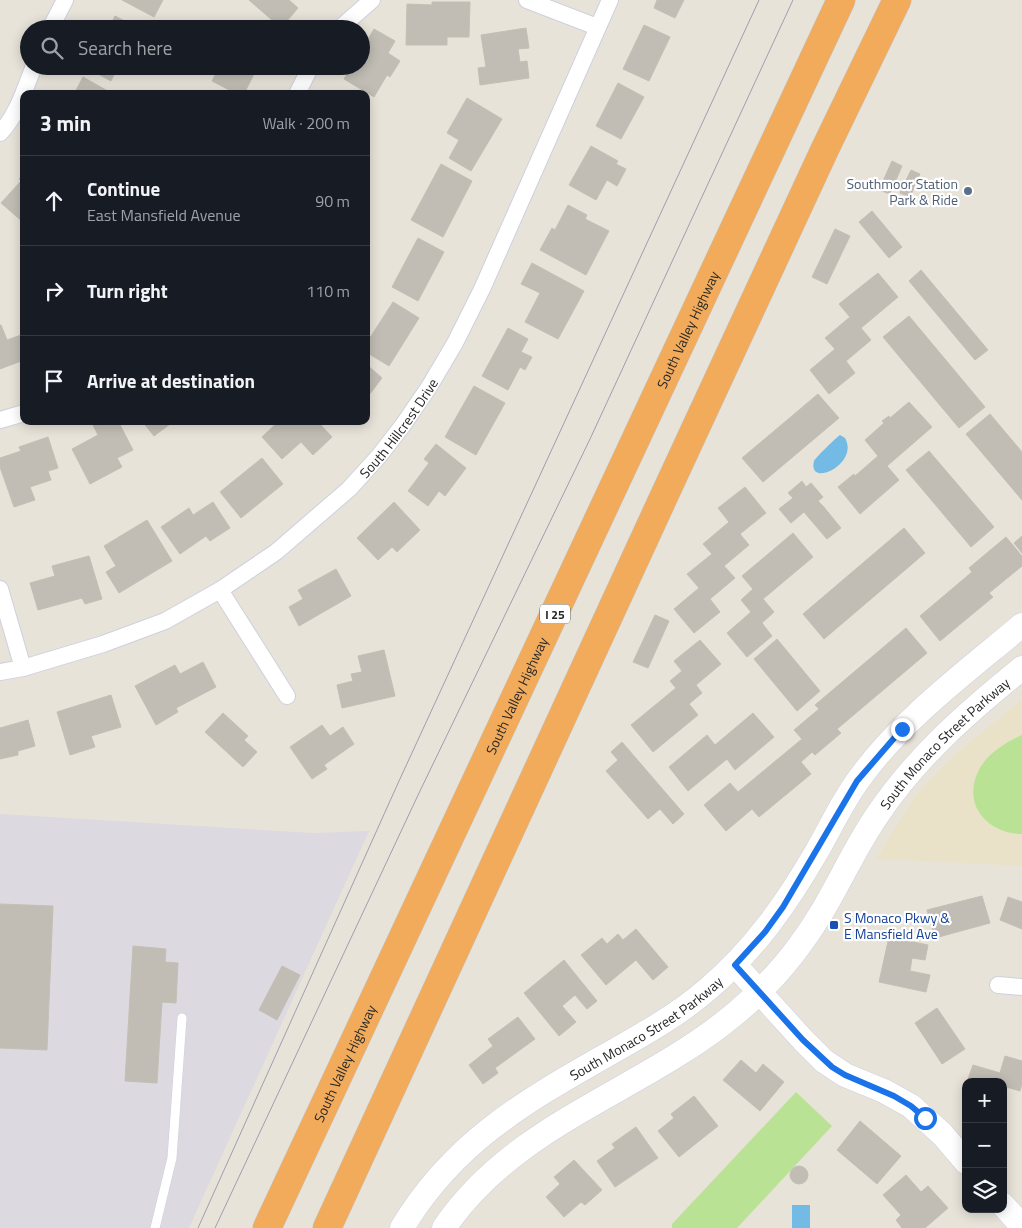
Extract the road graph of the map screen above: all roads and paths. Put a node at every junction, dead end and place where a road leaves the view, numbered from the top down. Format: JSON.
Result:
{"nodes":[{"id":1,"x":65,"y":0,"type":"edge"},
{"id":2,"x":372,"y":0,"type":"edge"},
{"id":3,"x":527,"y":0,"type":"edge"},
{"id":4,"x":610,"y":0,"type":"edge"},
{"id":5,"x":841,"y":0,"type":"edge"},
{"id":6,"x":897,"y":0,"type":"edge"},
{"id":7,"x":55,"y":20,"type":"edge"},
{"id":8,"x":349,"y":20,"type":"edge"},
{"id":9,"x":597,"y":27,"type":"junction"},
{"id":10,"x":30,"y":75,"type":"edge"},
{"id":11,"x":306,"y":75,"type":"edge"},
{"id":12,"x":23,"y":90,"type":"edge"},
{"id":13,"x":299,"y":90,"type":"edge"},
{"id":14,"x":20,"y":98,"type":"edge"},
{"id":15,"x":0,"y":133,"type":"edge"},
{"id":16,"x":20,"y":414,"type":"edge"},
{"id":17,"x":0,"y":420,"type":"edge"},
{"id":18,"x":0,"y":590,"type":"edge"},
{"id":19,"x":220,"y":590,"type":"junction"},
{"id":20,"x":1022,"y":625,"type":"edge"},
{"id":21,"x":23,"y":668,"type":"junction"},
{"id":22,"x":1022,"y":668,"type":"edge"},
{"id":23,"x":0,"y":672,"type":"edge"},
{"id":24,"x":287,"y":696,"type":"dead end"},
{"id":25,"x":735,"y":965,"type":"junction"},
{"id":26,"x":998,"y":985,"type":"dead end"},
{"id":27,"x":1022,"y":986,"type":"edge"},
{"id":28,"x":760,"y":993,"type":"junction"},
{"id":29,"x":182,"y":1018,"type":"dead end"},
{"id":30,"x":962,"y":1158,"type":"edge"},
{"id":31,"x":1007,"y":1209,"type":"edge"},
{"id":32,"x":1022,"y":1226,"type":"edge"},
{"id":33,"x":154,"y":1228,"type":"edge"},
{"id":34,"x":267,"y":1228,"type":"edge"},
{"id":35,"x":327,"y":1228,"type":"edge"},
{"id":36,"x":402,"y":1228,"type":"edge"},
{"id":37,"x":444,"y":1228,"type":"edge"}],
"edges":[{"from":1,"to":7,"type":"street"},
{"from":2,"to":8,"type":"street"},
{"from":3,"to":9,"type":"street"},
{"from":4,"to":9,"type":"street","name":"South Hillcrest Drive"},
{"from":5,"to":34,"type":"highway","name":"South Valley Highway","number":"I 25"},
{"from":6,"to":35,"type":"highway"},
{"from":9,"to":19,"type":"street","name":"South Hillcrest Drive"},
{"from":10,"to":12,"type":"street"},
{"from":11,"to":13,"type":"street"},
{"from":14,"to":15,"type":"street"},
{"from":16,"to":17,"type":"street"},
{"from":18,"to":21,"type":"street"},
{"from":19,"to":21,"type":"street","name":"South Hillcrest Drive"},
{"from":19,"to":24,"type":"street"},
{"from":20,"to":25,"type":"main road","name":"South Monaco Street Parkway"},
{"from":21,"to":23,"type":"street","name":"South Hillcrest Drive"},
{"from":22,"to":28,"type":"main road","name":"South Monaco Street Parkway"},
{"from":25,"to":28,"type":"main road"},
{"from":25,"to":36,"type":"main road","name":"South Monaco Street Parkway"},
{"from":26,"to":27,"type":"street"},
{"from":28,"to":30,"type":"main road"},
{"from":28,"to":37,"type":"main road","name":"South Monaco Street Parkway"},
{"from":29,"to":33,"type":"lane"},
{"from":31,"to":32,"type":"main road"}]}
